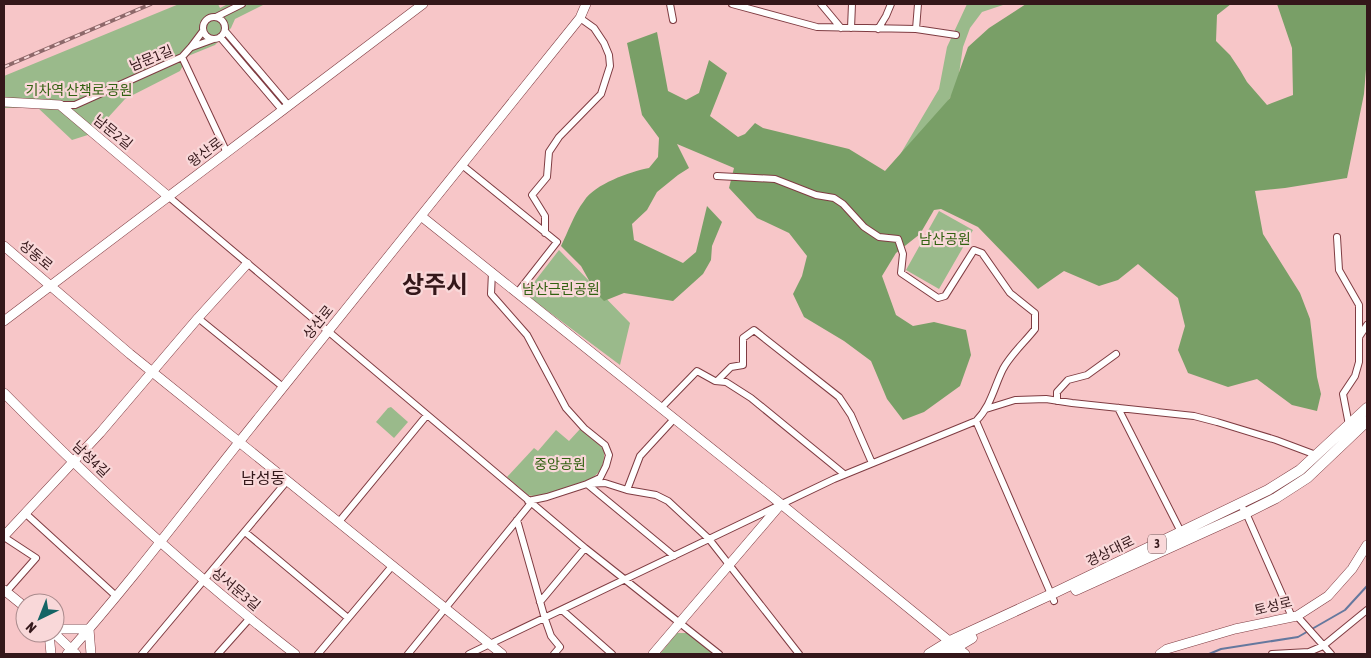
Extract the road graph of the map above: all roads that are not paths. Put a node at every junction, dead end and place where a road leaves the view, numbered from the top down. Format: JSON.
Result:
{"nodes":[{"id":1,"x":242,"y":4,"type":"edge"},
{"id":2,"x":423,"y":4,"type":"edge"},
{"id":3,"x":670,"y":4,"type":"edge"},
{"id":4,"x":732,"y":4,"type":"edge"},
{"id":5,"x":821,"y":4,"type":"edge"},
{"id":6,"x":852,"y":4,"type":"edge"},
{"id":7,"x":891,"y":4,"type":"edge"},
{"id":8,"x":918,"y":4,"type":"edge"},
{"id":9,"x":582,"y":9,"type":"edge"},
{"id":10,"x":228,"y":11,"type":"junction"},
{"id":11,"x":216,"y":17,"type":"junction"},
{"id":12,"x":673,"y":20,"type":"dead end"},
{"id":13,"x":223,"y":22,"type":"junction"},
{"id":14,"x":841,"y":28,"type":"junction"},
{"id":15,"x":851,"y":28,"type":"junction"},
{"id":16,"x":878,"y":29,"type":"junction"},
{"id":17,"x":916,"y":29,"type":"junction"},
{"id":18,"x":225,"y":30,"type":"junction"},
{"id":19,"x":203,"y":31,"type":"junction"},
{"id":20,"x":956,"y":35,"type":"dead end"},
{"id":21,"x":217,"y":38,"type":"junction"},
{"id":22,"x":191,"y":47,"type":"junction"},
{"id":23,"x":182,"y":57,"type":"junction"},
{"id":24,"x":4,"y":102,"type":"edge"},
{"id":25,"x":60,"y":105,"type":"junction"},
{"id":26,"x":75,"y":105,"type":"junction"},
{"id":27,"x":286,"y":109,"type":"junction"},
{"id":28,"x":72,"y":115,"type":"junction"},
{"id":29,"x":227,"y":152,"type":"junction"},
{"id":30,"x":462,"y":165,"type":"junction"},
{"id":31,"x":717,"y":176,"type":"dead end"},
{"id":32,"x":169,"y":197,"type":"junction"},
{"id":33,"x":421,"y":216,"type":"junction"},
{"id":34,"x":545,"y":233,"type":"junction"},
{"id":35,"x":1337,"y":237,"type":"dead end"},
{"id":36,"x":4,"y":246,"type":"edge"},
{"id":37,"x":248,"y":264,"type":"junction"},
{"id":38,"x":492,"y":272,"type":"junction"},
{"id":39,"x":50,"y":285,"type":"junction"},
{"id":40,"x":517,"y":293,"type":"junction"},
{"id":41,"x":198,"y":318,"type":"junction"},
{"id":42,"x":4,"y":321,"type":"edge"},
{"id":43,"x":1367,"y":325,"type":"edge"},
{"id":44,"x":328,"y":332,"type":"junction"},
{"id":45,"x":1359,"y":337,"type":"junction"},
{"id":46,"x":1116,"y":354,"type":"dead end"},
{"id":47,"x":152,"y":372,"type":"junction"},
{"id":48,"x":717,"y":381,"type":"junction"},
{"id":49,"x":283,"y":388,"type":"junction"},
{"id":50,"x":4,"y":393,"type":"edge"},
{"id":51,"x":1057,"y":401,"type":"junction"},
{"id":52,"x":661,"y":408,"type":"junction"},
{"id":53,"x":1118,"y":408,"type":"junction"},
{"id":54,"x":1367,"y":408,"type":"edge"},
{"id":55,"x":986,"y":409,"type":"junction"},
{"id":56,"x":427,"y":415,"type":"junction"},
{"id":57,"x":674,"y":419,"type":"junction"},
{"id":58,"x":976,"y":421,"type":"junction"},
{"id":59,"x":1367,"y":421,"type":"edge"},
{"id":60,"x":1349,"y":425,"type":"junction"},
{"id":61,"x":239,"y":442,"type":"junction"},
{"id":62,"x":1316,"y":455,"type":"junction"},
{"id":63,"x":74,"y":462,"type":"junction"},
{"id":64,"x":872,"y":463,"type":"junction"},
{"id":65,"x":844,"y":474,"type":"junction"},
{"id":66,"x":287,"y":481,"type":"junction"},
{"id":67,"x":588,"y":484,"type":"junction"},
{"id":68,"x":627,"y":490,"type":"junction"},
{"id":69,"x":530,"y":502,"type":"junction"},
{"id":70,"x":781,"y":504,"type":"junction"},
{"id":71,"x":1240,"y":504,"type":"junction"},
{"id":72,"x":25,"y":513,"type":"junction"},
{"id":73,"x":1246,"y":514,"type":"junction"},
{"id":74,"x":517,"y":520,"type":"junction"},
{"id":75,"x":338,"y":523,"type":"junction"},
{"id":76,"x":244,"y":532,"type":"junction"},
{"id":77,"x":1181,"y":532,"type":"junction"},
{"id":78,"x":4,"y":536,"type":"edge"},
{"id":79,"x":709,"y":539,"type":"junction"},
{"id":80,"x":160,"y":543,"type":"junction"},
{"id":81,"x":1367,"y":545,"type":"edge"},
{"id":82,"x":585,"y":548,"type":"junction"},
{"id":83,"x":674,"y":556,"type":"junction"},
{"id":84,"x":730,"y":564,"type":"junction"},
{"id":85,"x":393,"y":565,"type":"junction"},
{"id":86,"x":623,"y":579,"type":"junction"},
{"id":87,"x":204,"y":580,"type":"junction"},
{"id":88,"x":5,"y":591,"type":"edge"},
{"id":89,"x":116,"y":596,"type":"junction"},
{"id":90,"x":1053,"y":597,"type":"junction"},
{"id":91,"x":15,"y":599,"type":"edge"},
{"id":92,"x":540,"y":602,"type":"junction"},
{"id":93,"x":445,"y":608,"type":"junction"},
{"id":94,"x":562,"y":610,"type":"junction"},
{"id":95,"x":1367,"y":610,"type":"edge"},
{"id":96,"x":1294,"y":616,"type":"junction"},
{"id":97,"x":250,"y":618,"type":"junction"},
{"id":98,"x":348,"y":618,"type":"junction"},
{"id":99,"x":545,"y":619,"type":"junction"},
{"id":100,"x":680,"y":623,"type":"junction"},
{"id":101,"x":65,"y":629,"type":"edge"},
{"id":102,"x":89,"y":629,"type":"junction"},
{"id":103,"x":62,"y":643,"type":"edge"},
{"id":104,"x":489,"y":644,"type":"junction"},
{"id":105,"x":953,"y":644,"type":"junction"},
{"id":106,"x":1323,"y":646,"type":"junction"},
{"id":107,"x":71,"y":653,"type":"edge"},
{"id":108,"x":91,"y":654,"type":"edge"},
{"id":109,"x":142,"y":654,"type":"edge"},
{"id":110,"x":218,"y":654,"type":"edge"},
{"id":111,"x":295,"y":654,"type":"edge"},
{"id":112,"x":318,"y":654,"type":"edge"},
{"id":113,"x":408,"y":654,"type":"edge"},
{"id":114,"x":469,"y":654,"type":"edge"},
{"id":115,"x":502,"y":654,"type":"edge"},
{"id":116,"x":554,"y":654,"type":"edge"},
{"id":117,"x":612,"y":654,"type":"edge"},
{"id":118,"x":653,"y":654,"type":"edge"},
{"id":119,"x":719,"y":654,"type":"edge"},
{"id":120,"x":799,"y":654,"type":"edge"},
{"id":121,"x":929,"y":654,"type":"edge"},
{"id":122,"x":945,"y":654,"type":"edge"},
{"id":123,"x":965,"y":654,"type":"edge"},
{"id":124,"x":1160,"y":654,"type":"edge"},
{"id":125,"x":1272,"y":654,"type":"edge"},
{"id":126,"x":1331,"y":654,"type":"edge"}],
"edges":[{"from":1,"to":10,"type":"street"},
{"from":2,"to":27,"type":"street","name":"왕산로"},
{"from":3,"to":12,"type":"street"},
{"from":4,"to":14,"type":"street"},
{"from":5,"to":14,"type":"street"},
{"from":6,"to":15,"type":"street"},
{"from":7,"to":16,"type":"street"},
{"from":8,"to":17,"type":"street"},
{"from":9,"to":30,"type":"street","name":"상산로"},
{"from":9,"to":34,"type":"street"},
{"from":10,"to":11,"type":"street"},
{"from":10,"to":13,"type":"street"},
{"from":11,"to":13,"type":"street"},
{"from":11,"to":19,"type":"street"},
{"from":13,"to":18,"type":"street"},
{"from":14,"to":15,"type":"street"},
{"from":15,"to":16,"type":"street"},
{"from":16,"to":17,"type":"street"},
{"from":17,"to":20,"type":"street"},
{"from":18,"to":21,"type":"street"},
{"from":18,"to":27,"type":"street"},
{"from":19,"to":21,"type":"street"},
{"from":19,"to":22,"type":"street"},
{"from":21,"to":22,"type":"street"},
{"from":21,"to":27,"type":"street"},
{"from":22,"to":23,"type":"street"},
{"from":23,"to":26,"type":"street","name":"남문1길"},
{"from":23,"to":29,"type":"street","name":"남문1길"},
{"from":24,"to":25,"type":"street"},
{"from":25,"to":26,"type":"street","name":"남문1길"},
{"from":25,"to":28,"type":"street","name":"남문2길"},
{"from":26,"to":28,"type":"street"},
{"from":27,"to":29,"type":"street","name":"왕산로"},
{"from":28,"to":32,"type":"street","name":"남문2길"},
{"from":29,"to":32,"type":"street","name":"왕산로"},
{"from":30,"to":33,"type":"street","name":"상산로"},
{"from":30,"to":34,"type":"street"},
{"from":31,"to":55,"type":"street"},
{"from":32,"to":37,"type":"street"},
{"from":32,"to":39,"type":"street","name":"왕산로"},
{"from":33,"to":38,"type":"street"},
{"from":33,"to":44,"type":"street","name":"상산로"},
{"from":34,"to":40,"type":"street"},
{"from":35,"to":45,"type":"street"},
{"from":36,"to":39,"type":"street","name":"성동로"},
{"from":37,"to":41,"type":"street"},
{"from":37,"to":44,"type":"street"},
{"from":38,"to":40,"type":"street"},
{"from":38,"to":67,"type":"street"},
{"from":39,"to":42,"type":"street","name":"왕산로"},
{"from":39,"to":47,"type":"street","name":"성동로"},
{"from":40,"to":52,"type":"street"},
{"from":41,"to":47,"type":"street"},
{"from":41,"to":49,"type":"street"},
{"from":43,"to":45,"type":"street"},
{"from":44,"to":49,"type":"street","name":"상산로"},
{"from":44,"to":56,"type":"street"},
{"from":45,"to":60,"type":"street"},
{"from":46,"to":51,"type":"street"},
{"from":47,"to":61,"type":"street","name":"성동로"},
{"from":47,"to":63,"type":"street"},
{"from":48,"to":52,"type":"street"},
{"from":48,"to":64,"type":"street"},
{"from":48,"to":65,"type":"street"},
{"from":49,"to":61,"type":"street","name":"상산로"},
{"from":50,"to":63,"type":"street","name":"남성4길"},
{"from":51,"to":53,"type":"street"},
{"from":51,"to":55,"type":"street"},
{"from":52,"to":57,"type":"street"},
{"from":53,"to":62,"type":"street"},
{"from":53,"to":77,"type":"street"},
{"from":54,"to":60,"type":"main road","name":"경상대로","number":"3"},
{"from":55,"to":58,"type":"street"},
{"from":56,"to":69,"type":"street"},
{"from":56,"to":75,"type":"street"},
{"from":57,"to":68,"type":"street"},
{"from":57,"to":70,"type":"street"},
{"from":58,"to":64,"type":"street"},
{"from":58,"to":90,"type":"street"},
{"from":59,"to":73,"type":"main road","name":"경상대로","number":"3"},
{"from":60,"to":62,"type":"main road","name":"경상대로","number":"3"},
{"from":61,"to":66,"type":"street","name":"성동로"},
{"from":61,"to":80,"type":"street","name":"상산로"},
{"from":62,"to":71,"type":"main road","name":"경상대로","number":"3"},
{"from":63,"to":72,"type":"street"},
{"from":63,"to":80,"type":"street","name":"남성4길"},
{"from":64,"to":65,"type":"street"},
{"from":65,"to":70,"type":"street"},
{"from":66,"to":75,"type":"street","name":"성동로"},
{"from":66,"to":76,"type":"street"},
{"from":67,"to":68,"type":"street"},
{"from":67,"to":69,"type":"street"},
{"from":67,"to":83,"type":"street"},
{"from":68,"to":79,"type":"street"},
{"from":69,"to":74,"type":"street"},
{"from":69,"to":82,"type":"street"},
{"from":70,"to":79,"type":"street"},
{"from":70,"to":84,"type":"street"},
{"from":70,"to":105,"type":"street"},
{"from":71,"to":73,"type":"street"},
{"from":71,"to":77,"type":"main road","name":"경상대로","number":"3"},
{"from":72,"to":78,"type":"street"},
{"from":72,"to":89,"type":"street"},
{"from":73,"to":90,"type":"main road","name":"경상대로","number":"3"},
{"from":73,"to":96,"type":"street"},
{"from":74,"to":92,"type":"street"},
{"from":74,"to":93,"type":"street"},
{"from":75,"to":85,"type":"street","name":"성동로"},
{"from":76,"to":87,"type":"street"},
{"from":76,"to":98,"type":"street"},
{"from":77,"to":90,"type":"main road","name":"경상대로","number":"3"},
{"from":78,"to":88,"type":"street"},
{"from":79,"to":83,"type":"street"},
{"from":79,"to":84,"type":"street"},
{"from":80,"to":87,"type":"street","name":"상서문3길"},
{"from":80,"to":89,"type":"street","name":"상산로"},
{"from":81,"to":96,"type":"street","name":"토성로"},
{"from":82,"to":86,"type":"street"},
{"from":82,"to":92,"type":"street"},
{"from":83,"to":86,"type":"street"},
{"from":84,"to":100,"type":"street"},
{"from":84,"to":120,"type":"street"},
{"from":85,"to":93,"type":"street","name":"성동로"},
{"from":85,"to":98,"type":"street"},
{"from":86,"to":94,"type":"street"},
{"from":86,"to":100,"type":"street"},
{"from":87,"to":97,"type":"street","name":"상서문3길"},
{"from":87,"to":109,"type":"street"},
{"from":88,"to":91,"type":"street"},
{"from":89,"to":102,"type":"street","name":"상산로"},
{"from":90,"to":105,"type":"main road","name":"경상대로","number":"3"},
{"from":92,"to":99,"type":"street"},
{"from":93,"to":104,"type":"street","name":"성동로"},
{"from":93,"to":113,"type":"street"},
{"from":94,"to":99,"type":"street"},
{"from":94,"to":117,"type":"street"},
{"from":95,"to":106,"type":"street"},
{"from":96,"to":106,"type":"street"},
{"from":96,"to":124,"type":"street","name":"토성로"},
{"from":97,"to":110,"type":"street"},
{"from":97,"to":111,"type":"street","name":"상서문3길"},
{"from":98,"to":112,"type":"street"},
{"from":99,"to":104,"type":"street"},
{"from":99,"to":116,"type":"street"},
{"from":100,"to":118,"type":"street"},
{"from":100,"to":119,"type":"street"},
{"from":101,"to":102,"type":"street"},
{"from":102,"to":107,"type":"street","name":"상산로"},
{"from":102,"to":108,"type":"street"},
{"from":103,"to":107,"type":"street"},
{"from":104,"to":114,"type":"street"},
{"from":104,"to":115,"type":"street","name":"성동로"},
{"from":105,"to":121,"type":"main road","name":"경상대로","number":"3"},
{"from":105,"to":122,"type":"main road","name":"경상대로","number":"3"},
{"from":105,"to":123,"type":"street"},
{"from":106,"to":125,"type":"street"},
{"from":106,"to":126,"type":"street"}]}
